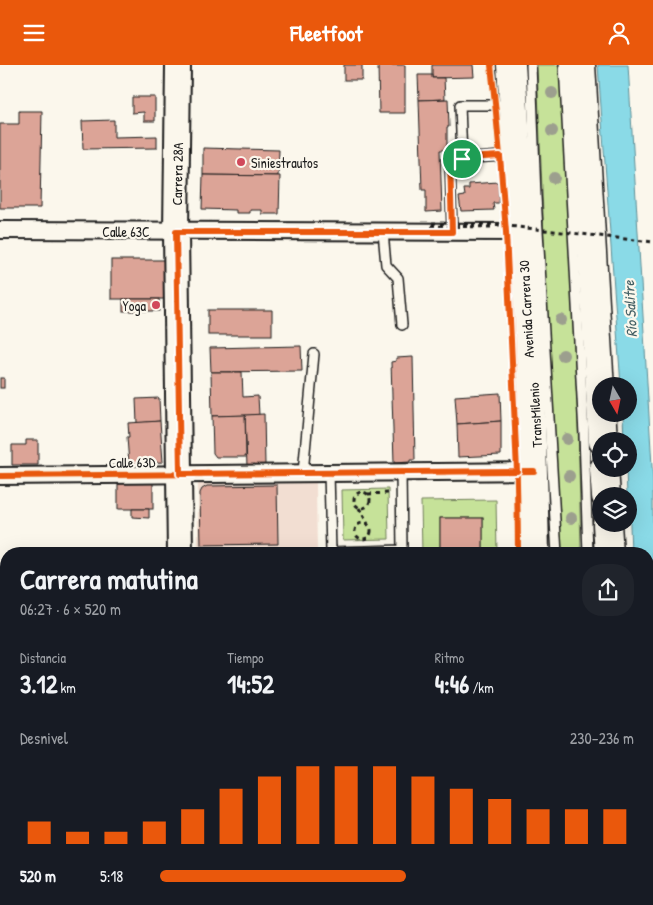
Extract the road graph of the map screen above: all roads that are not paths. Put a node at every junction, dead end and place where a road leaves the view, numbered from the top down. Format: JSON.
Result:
{"nodes":[{"id":1,"x":178,"y":65,"type":"edge"},
{"id":2,"x":511,"y":65,"type":"edge"},
{"id":3,"x":531,"y":65,"type":"edge"},
{"id":4,"x":564,"y":65,"type":"edge"},
{"id":5,"x":581,"y":65,"type":"edge"},
{"id":6,"x":514,"y":105,"type":"junction"},
{"id":7,"x":517,"y":154,"type":"junction"},
{"id":8,"x":462,"y":159,"type":"junction"},
{"id":9,"x":506,"y":227,"type":"junction"},
{"id":10,"x":0,"y":230,"type":"edge"},
{"id":11,"x":176,"y":232,"type":"junction"},
{"id":12,"x":383,"y":232,"type":"junction"},
{"id":13,"x":452,"y":232,"type":"junction"},
{"id":14,"x":402,"y":325,"type":"dead end"},
{"id":15,"x":314,"y":354,"type":"dead end"},
{"id":16,"x":602,"y":432,"type":"edge"},
{"id":17,"x":534,"y":471,"type":"junction"},
{"id":18,"x":329,"y":472,"type":"junction"},
{"id":19,"x":401,"y":472,"type":"junction"},
{"id":20,"x":303,"y":473,"type":"junction"},
{"id":21,"x":180,"y":474,"type":"junction"},
{"id":22,"x":0,"y":476,"type":"edge"},
{"id":23,"x":608,"y":532,"type":"edge"},
{"id":24,"x":180,"y":547,"type":"edge"},
{"id":25,"x":331,"y":547,"type":"edge"},
{"id":26,"x":402,"y":547,"type":"edge"},
{"id":27,"x":535,"y":547,"type":"edge"},
{"id":28,"x":557,"y":547,"type":"edge"},
{"id":29,"x":588,"y":547,"type":"edge"},
{"id":30,"x":609,"y":547,"type":"edge"}],
"edges":[{"from":1,"to":11,"type":"street","name":"Carrera 28A"},
{"from":2,"to":6,"type":"highway","name":"Avenida Carrera 30"},
{"from":3,"to":28,"type":"lane","name":"TransMilenio"},
{"from":4,"to":29,"type":"lane"},
{"from":5,"to":16,"type":"highway"},
{"from":6,"to":7,"type":"highway","name":"Avenida Carrera 30"},
{"from":6,"to":8,"type":"lane"},
{"from":7,"to":8,"type":"lane"},
{"from":7,"to":9,"type":"highway","name":"Avenida Carrera 30"},
{"from":8,"to":13,"type":"lane"},
{"from":9,"to":13,"type":"street","name":"Calle 63C"},
{"from":9,"to":17,"type":"highway","name":"Avenida Carrera 30"},
{"from":10,"to":11,"type":"street","name":"Calle 63C"},
{"from":11,"to":12,"type":"street","name":"Calle 63C"},
{"from":11,"to":21,"type":"street","name":"Carrera 28A"},
{"from":12,"to":13,"type":"street","name":"Calle 63C"},
{"from":12,"to":14,"type":"lane"},
{"from":15,"to":20,"type":"lane"},
{"from":17,"to":19,"type":"street","name":"Calle 63D"},
{"from":17,"to":27,"type":"highway","name":"Avenida Carrera 30"},
{"from":18,"to":19,"type":"street","name":"Calle 63D"},
{"from":18,"to":20,"type":"street","name":"Calle 63D"},
{"from":18,"to":25,"type":"lane"},
{"from":19,"to":26,"type":"lane"},
{"from":20,"to":21,"type":"street","name":"Calle 63D"},
{"from":21,"to":22,"type":"street","name":"Calle 63D"},
{"from":21,"to":24,"type":"street","name":"Carrera 28A"},
{"from":23,"to":30,"type":"highway"}]}
